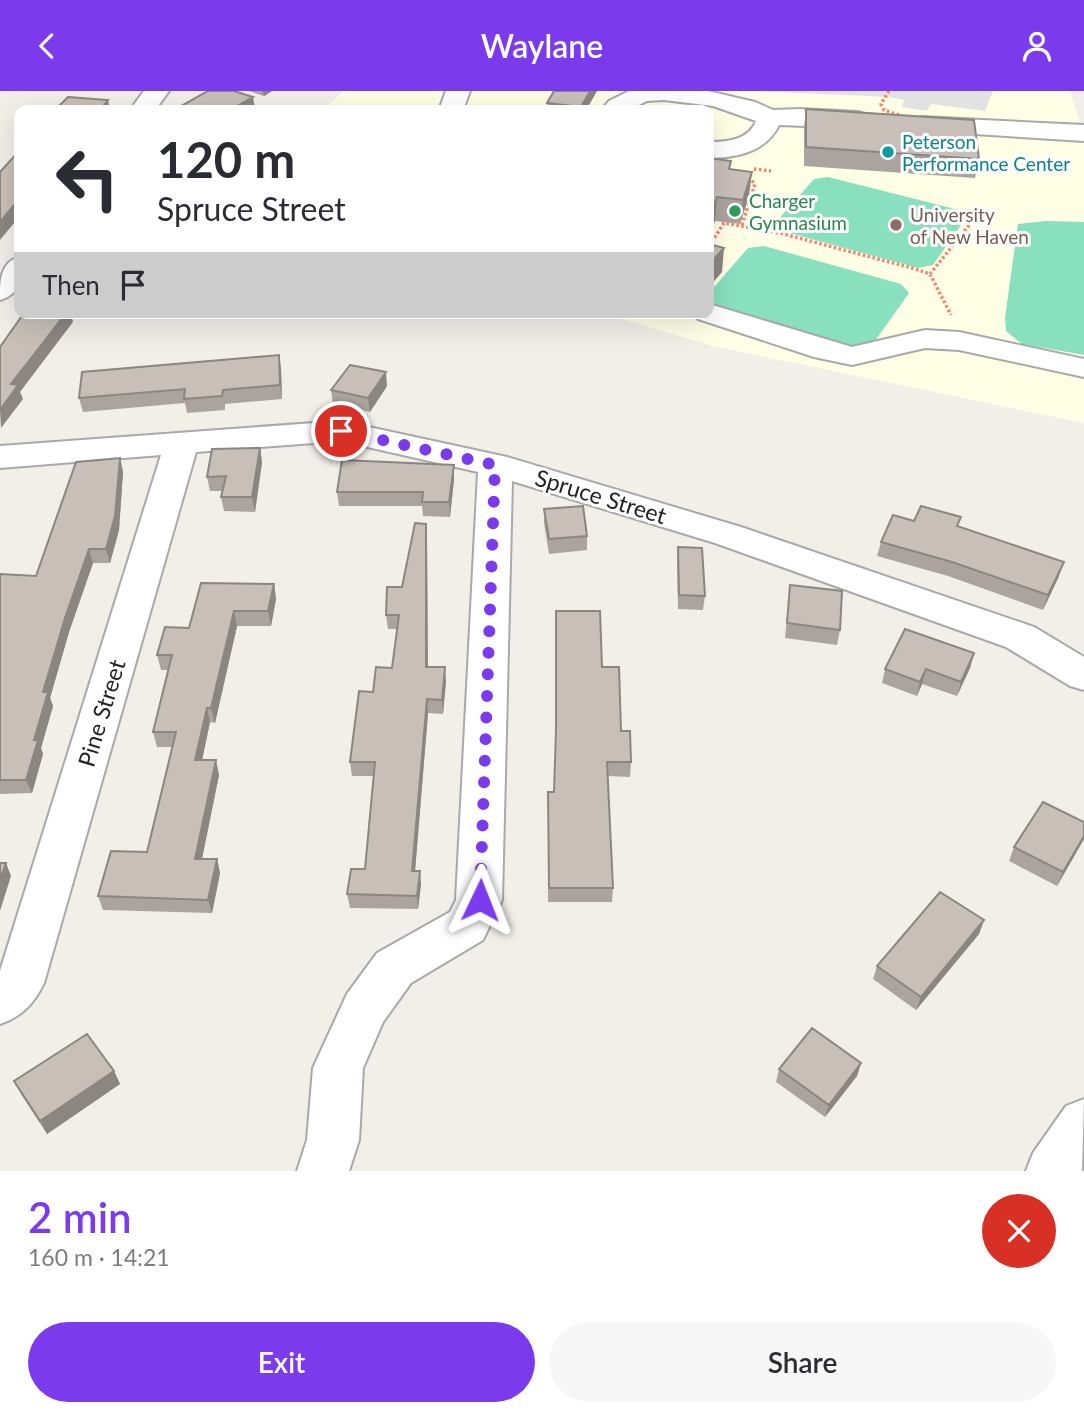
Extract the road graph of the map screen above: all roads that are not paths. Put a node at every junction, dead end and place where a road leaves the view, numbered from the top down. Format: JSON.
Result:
{"nodes":[{"id":1,"x":157,"y":91,"type":"edge"},
{"id":2,"x":652,"y":92,"type":"edge"},
{"id":3,"x":146,"y":105,"type":"edge"},
{"id":4,"x":621,"y":105,"type":"edge"},
{"id":5,"x":869,"y":114,"type":"edge"},
{"id":6,"x":769,"y":118,"type":"junction"},
{"id":7,"x":903,"y":123,"type":"edge"},
{"id":8,"x":1084,"y":133,"type":"edge"},
{"id":9,"x":714,"y":150,"type":"edge"},
{"id":10,"x":14,"y":273,"type":"edge"},
{"id":11,"x":0,"y":291,"type":"edge"},
{"id":12,"x":714,"y":315,"type":"edge"},
{"id":13,"x":1084,"y":368,"type":"edge"},
{"id":14,"x":181,"y":443,"type":"junction"},
{"id":15,"x":0,"y":457,"type":"edge"},
{"id":16,"x":495,"y":465,"type":"junction"},
{"id":17,"x":1084,"y":677,"type":"edge"},
{"id":18,"x":10,"y":993,"type":"edge"},
{"id":19,"x":1084,"y":1123,"type":"edge"},
{"id":20,"x":323,"y":1171,"type":"edge"},
{"id":21,"x":1052,"y":1171,"type":"edge"}],
"edges":[{"from":1,"to":3,"type":"street"},
{"from":2,"to":4,"type":"street"},
{"from":2,"to":6,"type":"street"},
{"from":5,"to":6,"type":"street"},
{"from":6,"to":9,"type":"street"},
{"from":7,"to":8,"type":"street"},
{"from":10,"to":11,"type":"street"},
{"from":12,"to":13,"type":"street"},
{"from":14,"to":15,"type":"street","name":"Spruce Street"},
{"from":14,"to":16,"type":"street","name":"Spruce Street"},
{"from":14,"to":18,"type":"street","name":"Pine Street"},
{"from":16,"to":17,"type":"street","name":"Spruce Street"},
{"from":16,"to":20,"type":"street"},
{"from":19,"to":21,"type":"street"}]}
